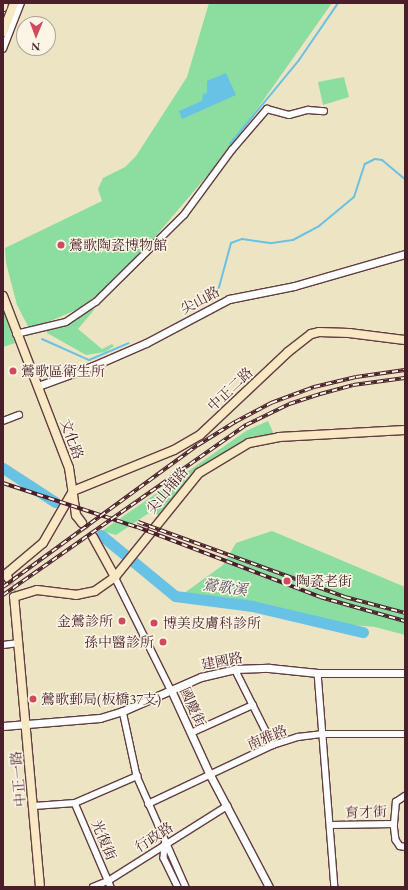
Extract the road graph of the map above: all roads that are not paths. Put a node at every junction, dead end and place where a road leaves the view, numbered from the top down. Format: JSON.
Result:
{"nodes":[{"id":1,"x":4,"y":3,"type":"edge"},
{"id":2,"x":14,"y":3,"type":"edge"},
{"id":3,"x":21,"y":3,"type":"edge"},
{"id":4,"x":3,"y":7,"type":"edge"},
{"id":5,"x":3,"y":32,"type":"edge"},
{"id":6,"x":3,"y":48,"type":"edge"},
{"id":7,"x":324,"y":111,"type":"dead end"},
{"id":8,"x":405,"y":254,"type":"edge"},
{"id":9,"x":3,"y":296,"type":"edge"},
{"id":10,"x":16,"y":334,"type":"junction"},
{"id":11,"x":405,"y":340,"type":"edge"},
{"id":12,"x":38,"y":386,"type":"junction"},
{"id":13,"x":20,"y":415,"type":"dead end"},
{"id":14,"x":3,"y":421,"type":"edge"},
{"id":15,"x":405,"y":430,"type":"edge"},
{"id":16,"x":73,"y":491,"type":"junction"},
{"id":17,"x":82,"y":523,"type":"tunnel mouth"},
{"id":18,"x":93,"y":537,"type":"tunnel mouth"},
{"id":19,"x":6,"y":576,"type":"edge"},
{"id":20,"x":115,"y":577,"type":"junction"},
{"id":21,"x":19,"y":643,"type":"junction"},
{"id":22,"x":3,"y":645,"type":"edge"},
{"id":23,"x":236,"y":669,"type":"junction"},
{"id":24,"x":318,"y":673,"type":"junction"},
{"id":25,"x":405,"y":673,"type":"edge"},
{"id":26,"x":171,"y":690,"type":"junction"},
{"id":27,"x":253,"y":705,"type":"junction"},
{"id":28,"x":123,"y":711,"type":"junction"},
{"id":29,"x":27,"y":724,"type":"junction"},
{"id":30,"x":3,"y":726,"type":"edge"},
{"id":31,"x":190,"y":733,"type":"junction"},
{"id":32,"x":321,"y":734,"type":"junction"},
{"id":33,"x":405,"y":734,"type":"edge"},
{"id":34,"x":273,"y":745,"type":"junction"},
{"id":35,"x":210,"y":775,"type":"junction"},
{"id":36,"x":137,"y":776,"type":"junction"},
{"id":37,"x":405,"y":796,"type":"edge"},
{"id":38,"x":75,"y":803,"type":"junction"},
{"id":39,"x":148,"y":804,"type":"junction"},
{"id":40,"x":34,"y":806,"type":"junction"},
{"id":41,"x":227,"y":806,"type":"junction"},
{"id":42,"x":394,"y":824,"type":"junction"},
{"id":43,"x":330,"y":825,"type":"junction"},
{"id":44,"x":166,"y":843,"type":"junction"},
{"id":45,"x":405,"y":847,"type":"edge"},
{"id":46,"x":108,"y":881,"type":"junction"},
{"id":47,"x":40,"y":887,"type":"edge"},
{"id":48,"x":93,"y":887,"type":"edge"},
{"id":49,"x":111,"y":887,"type":"edge"},
{"id":50,"x":178,"y":887,"type":"edge"},
{"id":51,"x":186,"y":887,"type":"edge"},
{"id":52,"x":269,"y":887,"type":"edge"},
{"id":53,"x":335,"y":887,"type":"edge"}],
"edges":[{"from":1,"to":4,"type":"main road"},
{"from":2,"to":5,"type":"main road"},
{"from":3,"to":6,"type":"street"},
{"from":7,"to":10,"type":"street"},
{"from":8,"to":12,"type":"street","name":"尖山路"},
{"from":9,"to":10,"type":"main road","name":"文化路"},
{"from":10,"to":12,"type":"main road","name":"文化路"},
{"from":11,"to":16,"type":"main road","name":"中正二路"},
{"from":12,"to":16,"type":"main road","name":"文化路"},
{"from":13,"to":14,"type":"street"},
{"from":15,"to":20,"type":"main road","name":"尖山埔路"},
{"from":16,"to":17,"type":"main road"},
{"from":16,"to":19,"type":"main road"},
{"from":18,"to":20,"type":"main road","name":"國慶街"},
{"from":20,"to":21,"type":"main road","name":"中正一路"},
{"from":20,"to":26,"type":"street","name":"國慶街"},
{"from":21,"to":22,"type":"street"},
{"from":21,"to":29,"type":"main road","name":"中正一路"},
{"from":23,"to":24,"type":"street","name":"建國路"},
{"from":23,"to":26,"type":"street","name":"建國路"},
{"from":23,"to":27,"type":"street"},
{"from":24,"to":25,"type":"street","name":"建國路"},
{"from":24,"to":32,"type":"street"},
{"from":26,"to":28,"type":"street","name":"建國路"},
{"from":26,"to":31,"type":"street","name":"國慶街"},
{"from":27,"to":31,"type":"street"},
{"from":27,"to":34,"type":"street"},
{"from":28,"to":29,"type":"street","name":"建國路"},
{"from":28,"to":36,"type":"street"},
{"from":29,"to":30,"type":"street","name":"建國路"},
{"from":29,"to":40,"type":"main road","name":"中正一路"},
{"from":31,"to":35,"type":"street","name":"國慶街"},
{"from":32,"to":33,"type":"street","name":"南雅路"},
{"from":32,"to":34,"type":"street","name":"南雅路"},
{"from":32,"to":43,"type":"street"},
{"from":34,"to":35,"type":"street","name":"南雅路"},
{"from":35,"to":39,"type":"street","name":"南雅路"},
{"from":35,"to":41,"type":"street","name":"國慶街"},
{"from":36,"to":38,"type":"street"},
{"from":36,"to":39,"type":"street"},
{"from":37,"to":42,"type":"street","name":"育才街"},
{"from":38,"to":40,"type":"street"},
{"from":38,"to":46,"type":"street","name":"光復街"},
{"from":39,"to":44,"type":"street"},
{"from":40,"to":47,"type":"main road","name":"中正一路"},
{"from":41,"to":44,"type":"street","name":"行政路"},
{"from":41,"to":52,"type":"street","name":"國慶街"},
{"from":42,"to":43,"type":"street","name":"育才街"},
{"from":42,"to":45,"type":"street"},
{"from":43,"to":53,"type":"street"},
{"from":44,"to":46,"type":"street","name":"行政路"},
{"from":44,"to":50,"type":"street"},
{"from":44,"to":51,"type":"street"},
{"from":46,"to":48,"type":"street","name":"行政路"},
{"from":46,"to":49,"type":"street","name":"光復街"}]}
